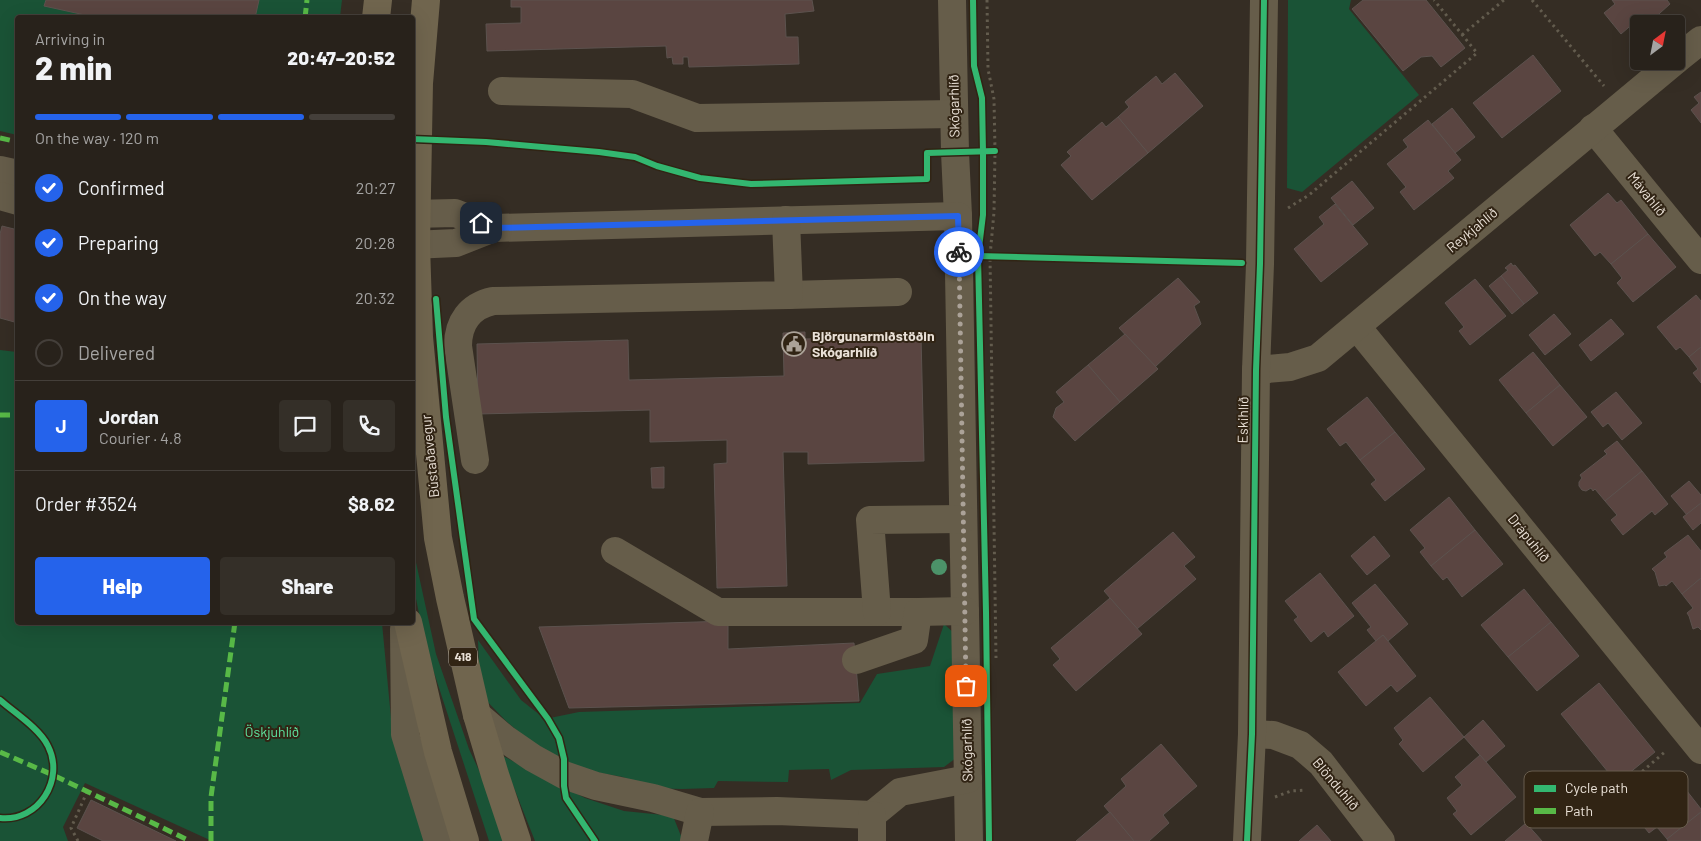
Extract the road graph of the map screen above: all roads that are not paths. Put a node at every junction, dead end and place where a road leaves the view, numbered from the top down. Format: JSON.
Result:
{"nodes":[{"id":1,"x":378,"y":0,"type":"edge"},
{"id":2,"x":426,"y":0,"type":"edge"},
{"id":3,"x":952,"y":0,"type":"edge"},
{"id":4,"x":1264,"y":0,"type":"edge"},
{"id":5,"x":376,"y":15,"type":"edge"},
{"id":6,"x":1701,"y":40,"type":"edge"},
{"id":7,"x":1685,"y":53,"type":"edge"},
{"id":8,"x":1665,"y":70,"type":"edge"},
{"id":9,"x":502,"y":91,"type":"dead end"},
{"id":10,"x":954,"y":114,"type":"junction"},
{"id":11,"x":1593,"y":128,"type":"junction"},
{"id":12,"x":0,"y":170,"type":"edge"},
{"id":13,"x":15,"y":173,"type":"edge"},
{"id":14,"x":0,"y":196,"type":"edge"},
{"id":15,"x":15,"y":200,"type":"edge"},
{"id":16,"x":415,"y":214,"type":"edge"},
{"id":17,"x":958,"y":216,"type":"junction"},
{"id":18,"x":786,"y":220,"type":"junction"},
{"id":19,"x":494,"y":228,"type":"junction"},
{"id":20,"x":415,"y":245,"type":"edge"},
{"id":21,"x":1701,"y":260,"type":"edge"},
{"id":22,"x":415,"y":263,"type":"edge"},
{"id":23,"x":898,"y":292,"type":"dead end"},
{"id":24,"x":789,"y":295,"type":"junction"},
{"id":25,"x":1357,"y":327,"type":"junction"},
{"id":26,"x":1256,"y":370,"type":"junction"},
{"id":27,"x":475,"y":460,"type":"dead end"},
{"id":28,"x":964,"y":519,"type":"junction"},
{"id":29,"x":616,"y":551,"type":"dead end"},
{"id":30,"x":877,"y":612,"type":"junction"},
{"id":31,"x":918,"y":612,"type":"junction"},
{"id":32,"x":965,"y":612,"type":"junction"},
{"id":33,"x":404,"y":625,"type":"edge"},
{"id":34,"x":409,"y":625,"type":"edge"},
{"id":35,"x":856,"y":660,"type":"dead end"},
{"id":36,"x":477,"y":715,"type":"junction"},
{"id":37,"x":1252,"y":734,"type":"junction"},
{"id":38,"x":1701,"y":750,"type":"edge"},
{"id":39,"x":968,"y":779,"type":"junction"},
{"id":40,"x":700,"y":812,"type":"junction"},
{"id":41,"x":872,"y":828,"type":"edge"},
{"id":42,"x":438,"y":841,"type":"edge"},
{"id":43,"x":465,"y":841,"type":"edge"},
{"id":44,"x":518,"y":841,"type":"edge"},
{"id":45,"x":694,"y":841,"type":"edge"},
{"id":46,"x":969,"y":841,"type":"edge"},
{"id":47,"x":1247,"y":841,"type":"edge"},
{"id":48,"x":1381,"y":841,"type":"edge"}],
"edges":[{"from":1,"to":5,"type":"main road"},
{"from":2,"to":16,"type":"main road","name":"Bústaðavegur","number":"418"},
{"from":3,"to":10,"type":"street","name":"Skógarhlíð"},
{"from":4,"to":26,"type":"street","name":"Eskihlíð"},
{"from":6,"to":7,"type":"street","name":"Reykjahlíð"},
{"from":8,"to":11,"type":"street","name":"Reykjahlíð"},
{"from":9,"to":10,"type":"street"},
{"from":10,"to":17,"type":"street","name":"Skógarhlíð"},
{"from":11,"to":21,"type":"street","name":"Mávahlíð"},
{"from":11,"to":25,"type":"street","name":"Reykjahlíð"},
{"from":12,"to":13,"type":"street"},
{"from":14,"to":15,"type":"street"},
{"from":16,"to":19,"type":"street"},
{"from":17,"to":18,"type":"street"},
{"from":17,"to":28,"type":"street","name":"Skógarhlíð"},
{"from":18,"to":19,"type":"street"},
{"from":18,"to":24,"type":"street"},
{"from":19,"to":20,"type":"street"},
{"from":22,"to":36,"type":"main road","name":"Bústaðavegur","number":"418"},
{"from":23,"to":24,"type":"street"},
{"from":24,"to":27,"type":"street"},
{"from":25,"to":26,"type":"street","name":"Reykjahlíð"},
{"from":25,"to":38,"type":"street","name":"Drápuhlíð"},
{"from":26,"to":37,"type":"street","name":"Eskihlíð"},
{"from":28,"to":30,"type":"street"},
{"from":28,"to":32,"type":"street","name":"Skógarhlíð"},
{"from":29,"to":30,"type":"street"},
{"from":30,"to":31,"type":"street"},
{"from":31,"to":32,"type":"street"},
{"from":31,"to":35,"type":"street"},
{"from":32,"to":39,"type":"street","name":"Skógarhlíð"},
{"from":33,"to":42,"type":"street"},
{"from":34,"to":43,"type":"main road"},
{"from":36,"to":40,"type":"street"},
{"from":36,"to":44,"type":"main road","name":"Bústaðavegur","number":"418"},
{"from":37,"to":47,"type":"street","name":"Eskihlíð"},
{"from":37,"to":48,"type":"street","name":"Blönduhlíð"},
{"from":39,"to":41,"type":"street"},
{"from":39,"to":46,"type":"street","name":"Skógarhlíð"},
{"from":40,"to":41,"type":"street"},
{"from":40,"to":45,"type":"street"}]}
